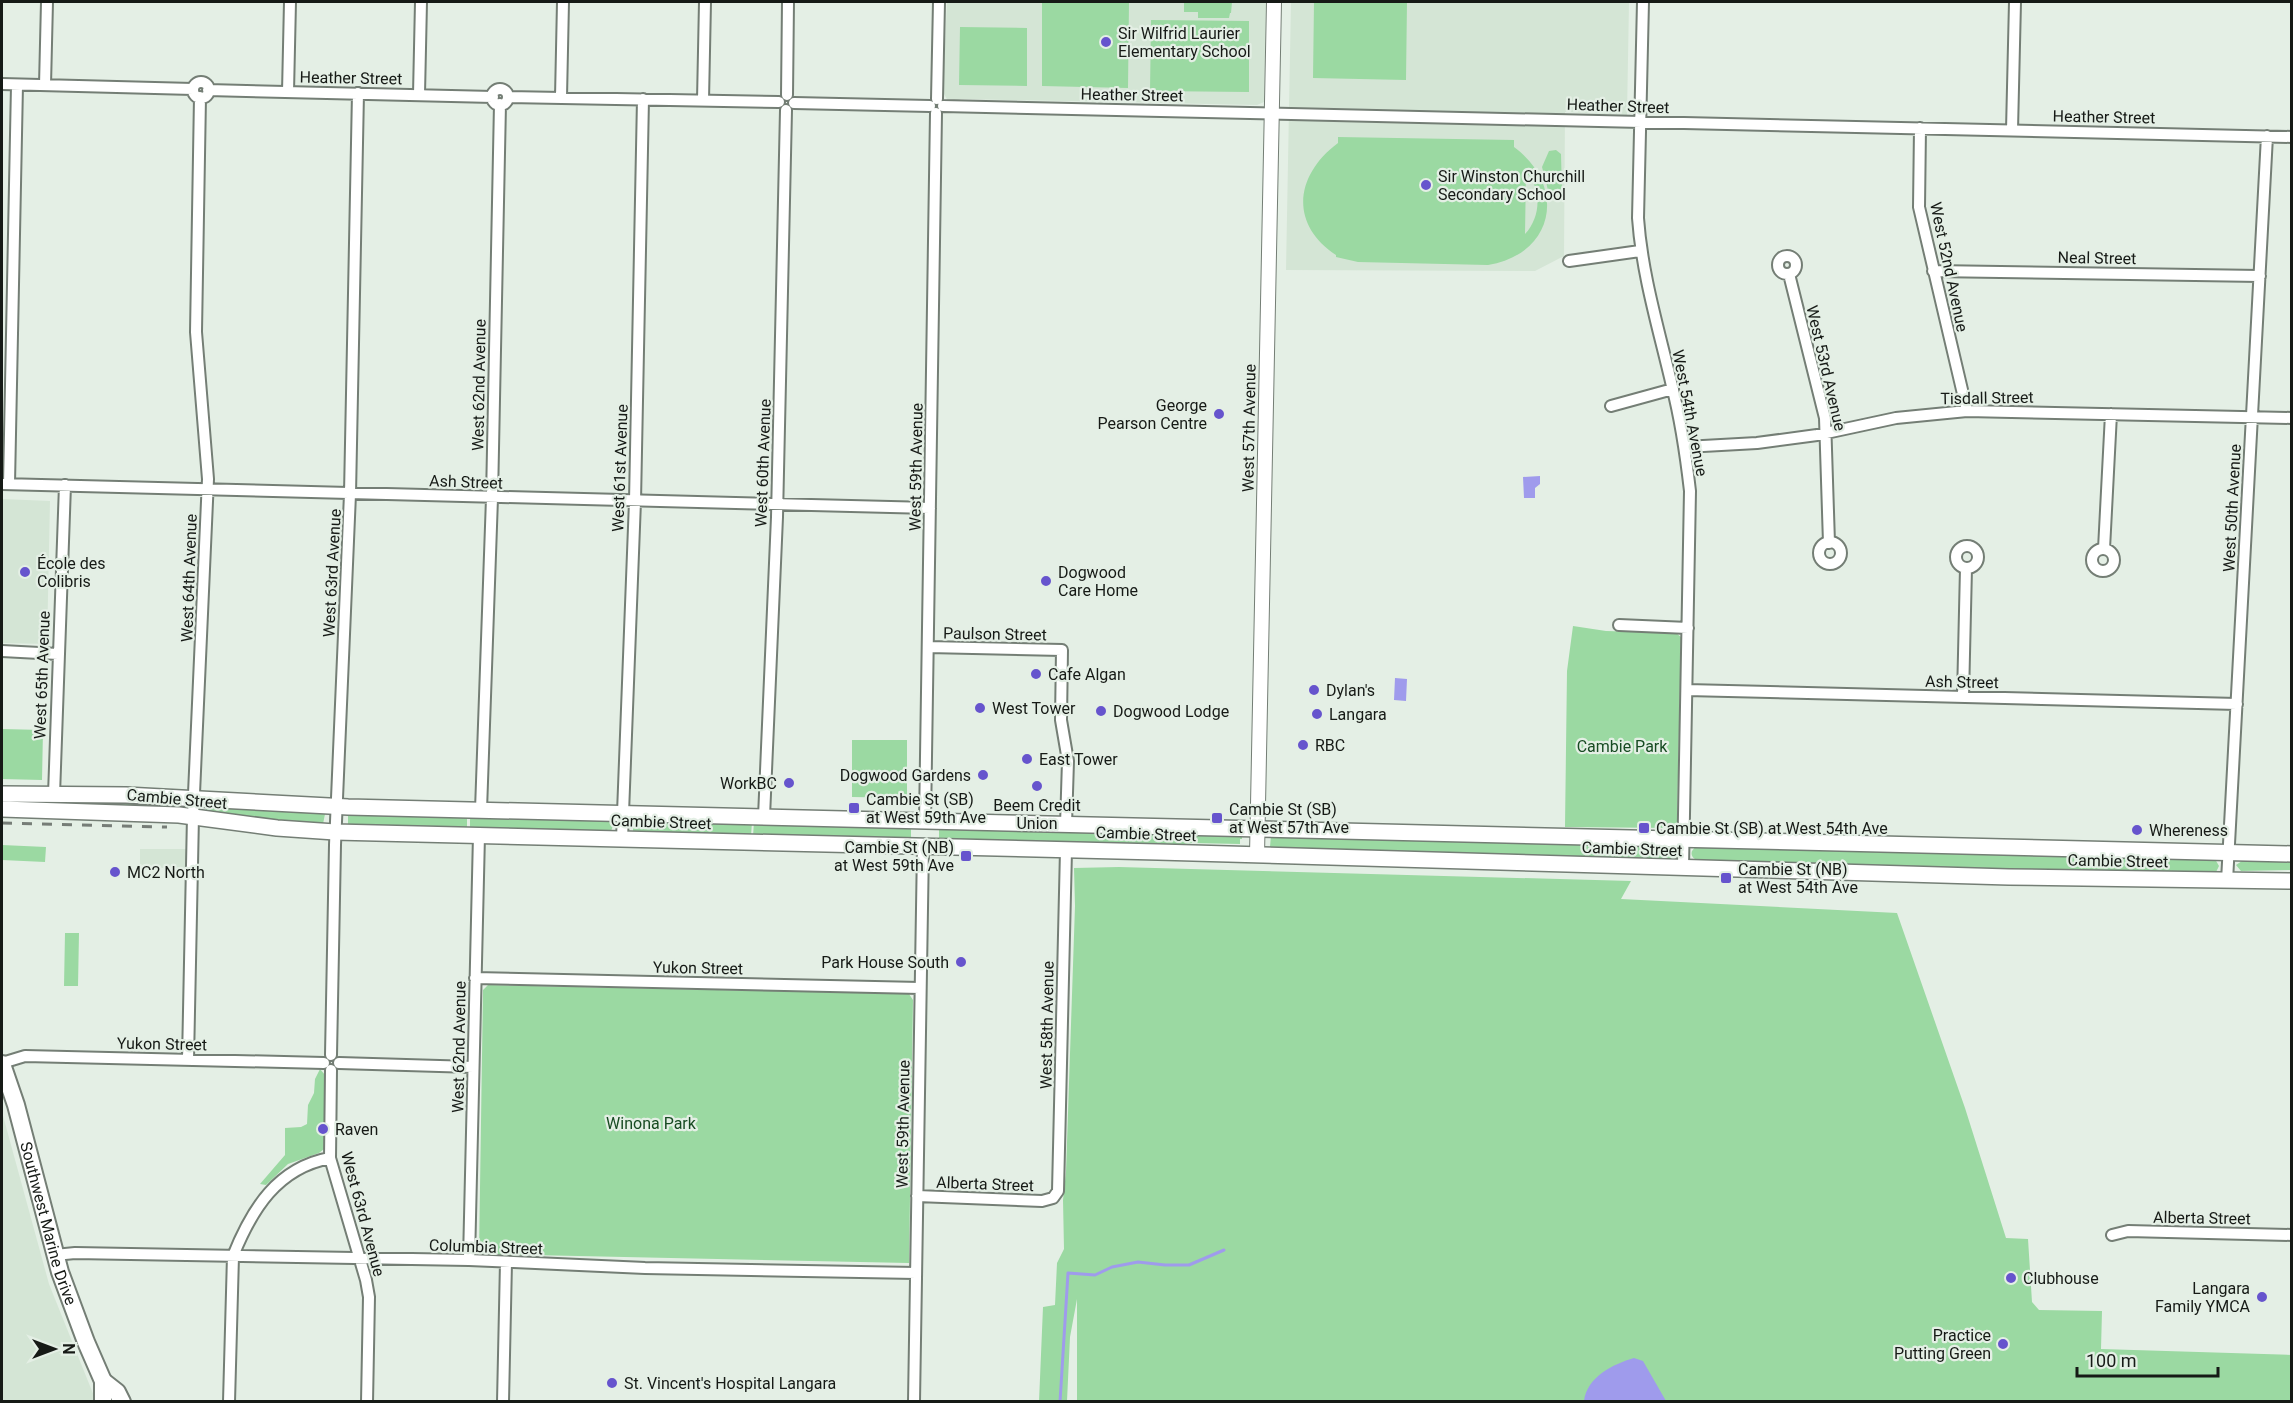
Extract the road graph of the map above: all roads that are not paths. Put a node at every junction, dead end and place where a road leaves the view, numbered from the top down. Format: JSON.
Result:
{"nodes":[{"id":1,"x":47,"y":2,"type":"edge"},
{"id":2,"x":290,"y":2,"type":"edge"},
{"id":3,"x":421,"y":2,"type":"edge"},
{"id":4,"x":563,"y":2,"type":"edge"},
{"id":5,"x":705,"y":2,"type":"edge"},
{"id":6,"x":788,"y":2,"type":"edge"},
{"id":7,"x":939,"y":2,"type":"edge"},
{"id":8,"x":1274,"y":2,"type":"edge"},
{"id":9,"x":1643,"y":2,"type":"edge"},
{"id":10,"x":2015,"y":2,"type":"edge"},
{"id":11,"x":2,"y":84,"type":"edge"},
{"id":12,"x":17,"y":85,"type":"junction"},
{"id":13,"x":45,"y":85,"type":"junction"},
{"id":14,"x":200,"y":92,"type":"junction"},
{"id":15,"x":288,"y":92,"type":"junction"},
{"id":16,"x":358,"y":93,"type":"junction"},
{"id":17,"x":419,"y":94,"type":"junction"},
{"id":18,"x":561,"y":97,"type":"junction"},
{"id":19,"x":500,"y":99,"type":"junction"},
{"id":20,"x":643,"y":99,"type":"junction"},
{"id":21,"x":703,"y":100,"type":"junction"},
{"id":22,"x":786,"y":102,"type":"junction"},
{"id":23,"x":937,"y":106,"type":"junction"},
{"id":24,"x":1272,"y":114,"type":"junction"},
{"id":25,"x":1640,"y":122,"type":"junction"},
{"id":26,"x":1920,"y":128,"type":"junction"},
{"id":27,"x":2012,"y":130,"type":"junction"},
{"id":28,"x":2267,"y":136,"type":"junction"},
{"id":29,"x":2292,"y":136,"type":"edge"},
{"id":30,"x":1640,"y":251,"type":"junction"},
{"id":31,"x":1569,"y":261,"type":"dead end"},
{"id":32,"x":1933,"y":271,"type":"junction"},
{"id":33,"x":1789,"y":274,"type":"dead end"},
{"id":34,"x":2260,"y":276,"type":"junction"},
{"id":35,"x":1673,"y":389,"type":"junction"},
{"id":36,"x":1611,"y":406,"type":"dead end"},
{"id":37,"x":1967,"y":411,"type":"junction"},
{"id":38,"x":2111,"y":414,"type":"junction"},
{"id":39,"x":2252,"y":416,"type":"junction"},
{"id":40,"x":2292,"y":418,"type":"edge"},
{"id":41,"x":1826,"y":432,"type":"junction"},
{"id":42,"x":1685,"y":447,"type":"junction"},
{"id":43,"x":5,"y":484,"type":"edge"},
{"id":44,"x":64,"y":485,"type":"junction"},
{"id":45,"x":207,"y":489,"type":"junction"},
{"id":46,"x":350,"y":494,"type":"junction"},
{"id":47,"x":492,"y":498,"type":"junction"},
{"id":48,"x":635,"y":501,"type":"junction"},
{"id":49,"x":777,"y":505,"type":"junction"},
{"id":50,"x":930,"y":508,"type":"junction"},
{"id":51,"x":1829,"y":543,"type":"dead end"},
{"id":52,"x":2104,"y":549,"type":"dead end"},
{"id":53,"x":1966,"y":568,"type":"dead end"},
{"id":54,"x":1618,"y":625,"type":"dead end"},
{"id":55,"x":1688,"y":628,"type":"junction"},
{"id":56,"x":928,"y":647,"type":"junction"},
{"id":57,"x":2,"y":651,"type":"edge"},
{"id":58,"x":58,"y":654,"type":"junction"},
{"id":59,"x":1687,"y":690,"type":"junction"},
{"id":60,"x":1963,"y":697,"type":"junction"},
{"id":61,"x":2237,"y":704,"type":"junction"},
{"id":62,"x":2,"y":794,"type":"edge"},
{"id":63,"x":54,"y":795,"type":"junction"},
{"id":64,"x":194,"y":798,"type":"junction"},
{"id":65,"x":337,"y":806,"type":"junction"},
{"id":66,"x":2,"y":809,"type":"edge"},
{"id":67,"x":481,"y":810,"type":"junction"},
{"id":68,"x":623,"y":814,"type":"junction"},
{"id":69,"x":193,"y":816,"type":"junction"},
{"id":70,"x":764,"y":817,"type":"junction"},
{"id":71,"x":1066,"y":825,"type":"junction"},
{"id":72,"x":925,"y":829,"type":"junction"},
{"id":73,"x":1258,"y":829,"type":"junction"},
{"id":74,"x":336,"y":832,"type":"junction"},
{"id":75,"x":479,"y":835,"type":"junction"},
{"id":76,"x":622,"y":838,"type":"junction"},
{"id":77,"x":1684,"y":839,"type":"junction"},
{"id":78,"x":1066,"y":850,"type":"junction"},
{"id":79,"x":2229,"y":852,"type":"junction"},
{"id":80,"x":2292,"y":854,"type":"edge"},
{"id":81,"x":1257,"y":855,"type":"junction"},
{"id":82,"x":1683,"y":868,"type":"junction"},
{"id":83,"x":2227,"y":881,"type":"junction"},
{"id":84,"x":2292,"y":881,"type":"edge"},
{"id":85,"x":475,"y":978,"type":"junction"},
{"id":86,"x":921,"y":988,"type":"junction"},
{"id":87,"x":188,"y":1060,"type":"junction"},
{"id":88,"x":2,"y":1063,"type":"edge"},
{"id":89,"x":331,"y":1063,"type":"junction"},
{"id":90,"x":473,"y":1067,"type":"junction"},
{"id":91,"x":330,"y":1158,"type":"junction"},
{"id":92,"x":916,"y":1196,"type":"junction"},
{"id":93,"x":1053,"y":1198,"type":"joint"},
{"id":94,"x":2112,"y":1235,"type":"dead end"},
{"id":95,"x":2292,"y":1235,"type":"edge"},
{"id":96,"x":55,"y":1255,"type":"junction"},
{"id":97,"x":233,"y":1256,"type":"junction"},
{"id":98,"x":360,"y":1258,"type":"junction"},
{"id":99,"x":469,"y":1260,"type":"junction"},
{"id":100,"x":506,"y":1262,"type":"junction"},
{"id":101,"x":916,"y":1273,"type":"junction"},
{"id":102,"x":103,"y":1381,"type":"junction"},
{"id":103,"x":103,"y":1401,"type":"edge"},
{"id":104,"x":122,"y":1401,"type":"edge"},
{"id":105,"x":230,"y":1401,"type":"edge"},
{"id":106,"x":367,"y":1401,"type":"edge"},
{"id":107,"x":503,"y":1401,"type":"edge"},
{"id":108,"x":914,"y":1401,"type":"edge"}],
"edges":[{"from":1,"to":13,"type":"street"},
{"from":2,"to":15,"type":"street"},
{"from":3,"to":17,"type":"street"},
{"from":4,"to":18,"type":"street"},
{"from":5,"to":21,"type":"street"},
{"from":6,"to":22,"type":"street","name":"West 60th Avenue"},
{"from":7,"to":23,"type":"street","name":"West 59th Avenue"},
{"from":8,"to":24,"type":"street","name":"West 57th Avenue"},
{"from":9,"to":25,"type":"street","name":"West 54th Avenue"},
{"from":10,"to":27,"type":"street"},
{"from":11,"to":12,"type":"street","name":"Heather Street"},
{"from":12,"to":13,"type":"street","name":"Heather Street"},
{"from":12,"to":43,"type":"street"},
{"from":13,"to":14,"type":"street","name":"Heather Street"},
{"from":14,"to":15,"type":"street","name":"Heather Street"},
{"from":14,"to":45,"type":"street","name":"West 64th Avenue"},
{"from":15,"to":16,"type":"street","name":"Heather Street"},
{"from":16,"to":17,"type":"street","name":"Heather Street"},
{"from":16,"to":46,"type":"street","name":"West 63rd Avenue"},
{"from":17,"to":19,"type":"street","name":"Heather Street"},
{"from":18,"to":19,"type":"street","name":"Heather Street"},
{"from":18,"to":20,"type":"street","name":"Heather Street"},
{"from":19,"to":47,"type":"street","name":"West 62nd Avenue"},
{"from":20,"to":21,"type":"street","name":"Heather Street"},
{"from":20,"to":48,"type":"street","name":"West 61st Avenue"},
{"from":21,"to":22,"type":"street","name":"Heather Street"},
{"from":22,"to":23,"type":"street","name":"Heather Street"},
{"from":22,"to":49,"type":"street","name":"West 60th Avenue"},
{"from":23,"to":24,"type":"street","name":"Heather Street"},
{"from":23,"to":50,"type":"street","name":"West 59th Avenue"},
{"from":24,"to":25,"type":"street","name":"Heather Street"},
{"from":24,"to":73,"type":"street","name":"West 57th Avenue"},
{"from":25,"to":26,"type":"street","name":"Heather Street"},
{"from":25,"to":30,"type":"street","name":"West 54th Avenue"},
{"from":26,"to":27,"type":"street","name":"Heather Street"},
{"from":26,"to":32,"type":"street","name":"West 52nd Avenue"},
{"from":27,"to":28,"type":"street","name":"Heather Street"},
{"from":28,"to":29,"type":"street","name":"Heather Street"},
{"from":28,"to":34,"type":"street","name":"West 50th Avenue"},
{"from":30,"to":31,"type":"street"},
{"from":30,"to":35,"type":"street","name":"West 54th Avenue"},
{"from":32,"to":34,"type":"street","name":"Neal Street"},
{"from":32,"to":37,"type":"street","name":"West 52nd Avenue"},
{"from":33,"to":41,"type":"street","name":"West 53rd Avenue"},
{"from":34,"to":39,"type":"street","name":"West 50th Avenue"},
{"from":35,"to":36,"type":"street"},
{"from":35,"to":42,"type":"street","name":"West 54th Avenue"},
{"from":37,"to":38,"type":"street","name":"Tisdall Street"},
{"from":37,"to":41,"type":"street","name":"Tisdall Street"},
{"from":38,"to":39,"type":"street","name":"Tisdall Street"},
{"from":38,"to":52,"type":"street"},
{"from":39,"to":40,"type":"street","name":"Tisdall Street"},
{"from":39,"to":61,"type":"street","name":"West 50th Avenue"},
{"from":41,"to":42,"type":"street","name":"Tisdall Street"},
{"from":41,"to":51,"type":"street","name":"West 53rd Avenue"},
{"from":42,"to":55,"type":"street","name":"West 54th Avenue"},
{"from":43,"to":44,"type":"street","name":"Ash Street"},
{"from":44,"to":45,"type":"street","name":"Ash Street"},
{"from":44,"to":58,"type":"street","name":"West 65th Avenue"},
{"from":45,"to":46,"type":"street","name":"Ash Street"},
{"from":45,"to":64,"type":"street","name":"West 64th Avenue"},
{"from":46,"to":47,"type":"street","name":"Ash Street"},
{"from":46,"to":65,"type":"street","name":"West 63rd Avenue"},
{"from":47,"to":48,"type":"street","name":"Ash Street"},
{"from":47,"to":67,"type":"street","name":"West 62nd Avenue"},
{"from":48,"to":49,"type":"street","name":"Ash Street"},
{"from":48,"to":68,"type":"street","name":"West 61st Avenue"},
{"from":49,"to":50,"type":"street","name":"Ash Street"},
{"from":49,"to":70,"type":"street","name":"West 60th Avenue"},
{"from":50,"to":56,"type":"street","name":"West 59th Avenue"},
{"from":53,"to":60,"type":"street"},
{"from":54,"to":55,"type":"street"},
{"from":55,"to":59,"type":"street","name":"West 54th Avenue"},
{"from":56,"to":71,"type":"street","name":"Paulson Street"},
{"from":56,"to":72,"type":"street","name":"West 59th Avenue"},
{"from":57,"to":58,"type":"street"},
{"from":58,"to":63,"type":"street","name":"West 65th Avenue"},
{"from":59,"to":60,"type":"street","name":"Ash Street"},
{"from":59,"to":77,"type":"street","name":"West 54th Avenue"},
{"from":60,"to":61,"type":"street","name":"Ash Street"},
{"from":61,"to":79,"type":"street","name":"West 50th Avenue"},
{"from":62,"to":63,"type":"main road","name":"Cambie Street"},
{"from":63,"to":64,"type":"main road","name":"Cambie Street"},
{"from":64,"to":65,"type":"main road","name":"Cambie Street"},
{"from":64,"to":69,"type":"street","name":"West 64th Avenue"},
{"from":65,"to":67,"type":"main road","name":"Cambie Street"},
{"from":65,"to":74,"type":"street","name":"West 63rd Avenue"},
{"from":66,"to":69,"type":"main road","name":"Cambie Street"},
{"from":67,"to":68,"type":"main road","name":"Cambie Street"},
{"from":68,"to":70,"type":"main road","name":"Cambie Street"},
{"from":68,"to":76,"type":"street","name":"West 61st Avenue"},
{"from":69,"to":74,"type":"main road","name":"Cambie Street"},
{"from":69,"to":87,"type":"street","name":"West 64th Avenue"},
{"from":70,"to":72,"type":"main road","name":"Cambie Street"},
{"from":71,"to":72,"type":"main road","name":"Cambie Street"},
{"from":71,"to":73,"type":"main road","name":"Cambie Street"},
{"from":72,"to":76,"type":"main road","name":"Cambie Street"},
{"from":72,"to":78,"type":"main road","name":"Cambie Street"},
{"from":72,"to":86,"type":"street","name":"West 59th Avenue"},
{"from":73,"to":77,"type":"main road","name":"Cambie Street"},
{"from":73,"to":81,"type":"street","name":"West 57th Avenue"},
{"from":74,"to":75,"type":"main road","name":"Cambie Street"},
{"from":74,"to":89,"type":"street","name":"West 63rd Avenue"},
{"from":75,"to":76,"type":"main road","name":"Cambie Street"},
{"from":75,"to":85,"type":"street","name":"West 62nd Avenue"},
{"from":77,"to":79,"type":"main road","name":"Cambie Street"},
{"from":77,"to":82,"type":"street","name":"West 54th Avenue"},
{"from":78,"to":81,"type":"main road","name":"Cambie Street"},
{"from":78,"to":93,"type":"street","name":"West 58th Avenue"},
{"from":79,"to":80,"type":"main road","name":"Cambie Street"},
{"from":79,"to":83,"type":"street","name":"West 50th Avenue"},
{"from":81,"to":82,"type":"main road","name":"Cambie Street"},
{"from":82,"to":83,"type":"main road","name":"Cambie Street"},
{"from":83,"to":84,"type":"main road","name":"Cambie Street"},
{"from":85,"to":86,"type":"street","name":"Yukon Street"},
{"from":85,"to":90,"type":"street","name":"West 62nd Avenue"},
{"from":86,"to":92,"type":"street","name":"West 59th Avenue"},
{"from":87,"to":88,"type":"street","name":"Yukon Street"},
{"from":87,"to":89,"type":"street","name":"Yukon Street"},
{"from":88,"to":96,"type":"main road","name":"Southwest Marine Drive"},
{"from":89,"to":90,"type":"street","name":"Yukon Street"},
{"from":89,"to":91,"type":"street","name":"West 63rd Avenue"},
{"from":90,"to":99,"type":"street","name":"West 62nd Avenue"},
{"from":91,"to":97,"type":"street"},
{"from":91,"to":98,"type":"street","name":"West 63rd Avenue"},
{"from":92,"to":93,"type":"street","name":"Alberta Street"},
{"from":92,"to":101,"type":"street","name":"West 59th Avenue"},
{"from":94,"to":95,"type":"street","name":"Alberta Street"},
{"from":96,"to":97,"type":"street","name":"Columbia Street"},
{"from":96,"to":102,"type":"main road","name":"Southwest Marine Drive"},
{"from":97,"to":98,"type":"street","name":"Columbia Street"},
{"from":97,"to":105,"type":"street"},
{"from":98,"to":99,"type":"street","name":"Columbia Street"},
{"from":98,"to":106,"type":"street","name":"West 63rd Avenue"},
{"from":99,"to":100,"type":"street","name":"Columbia Street"},
{"from":100,"to":101,"type":"street","name":"Columbia Street"},
{"from":100,"to":107,"type":"street"},
{"from":101,"to":108,"type":"street","name":"West 59th Avenue"},
{"from":102,"to":103,"type":"main road","name":"Southwest Marine Drive"},
{"from":102,"to":104,"type":"main road","name":"Southwest Marine Drive"}]}
